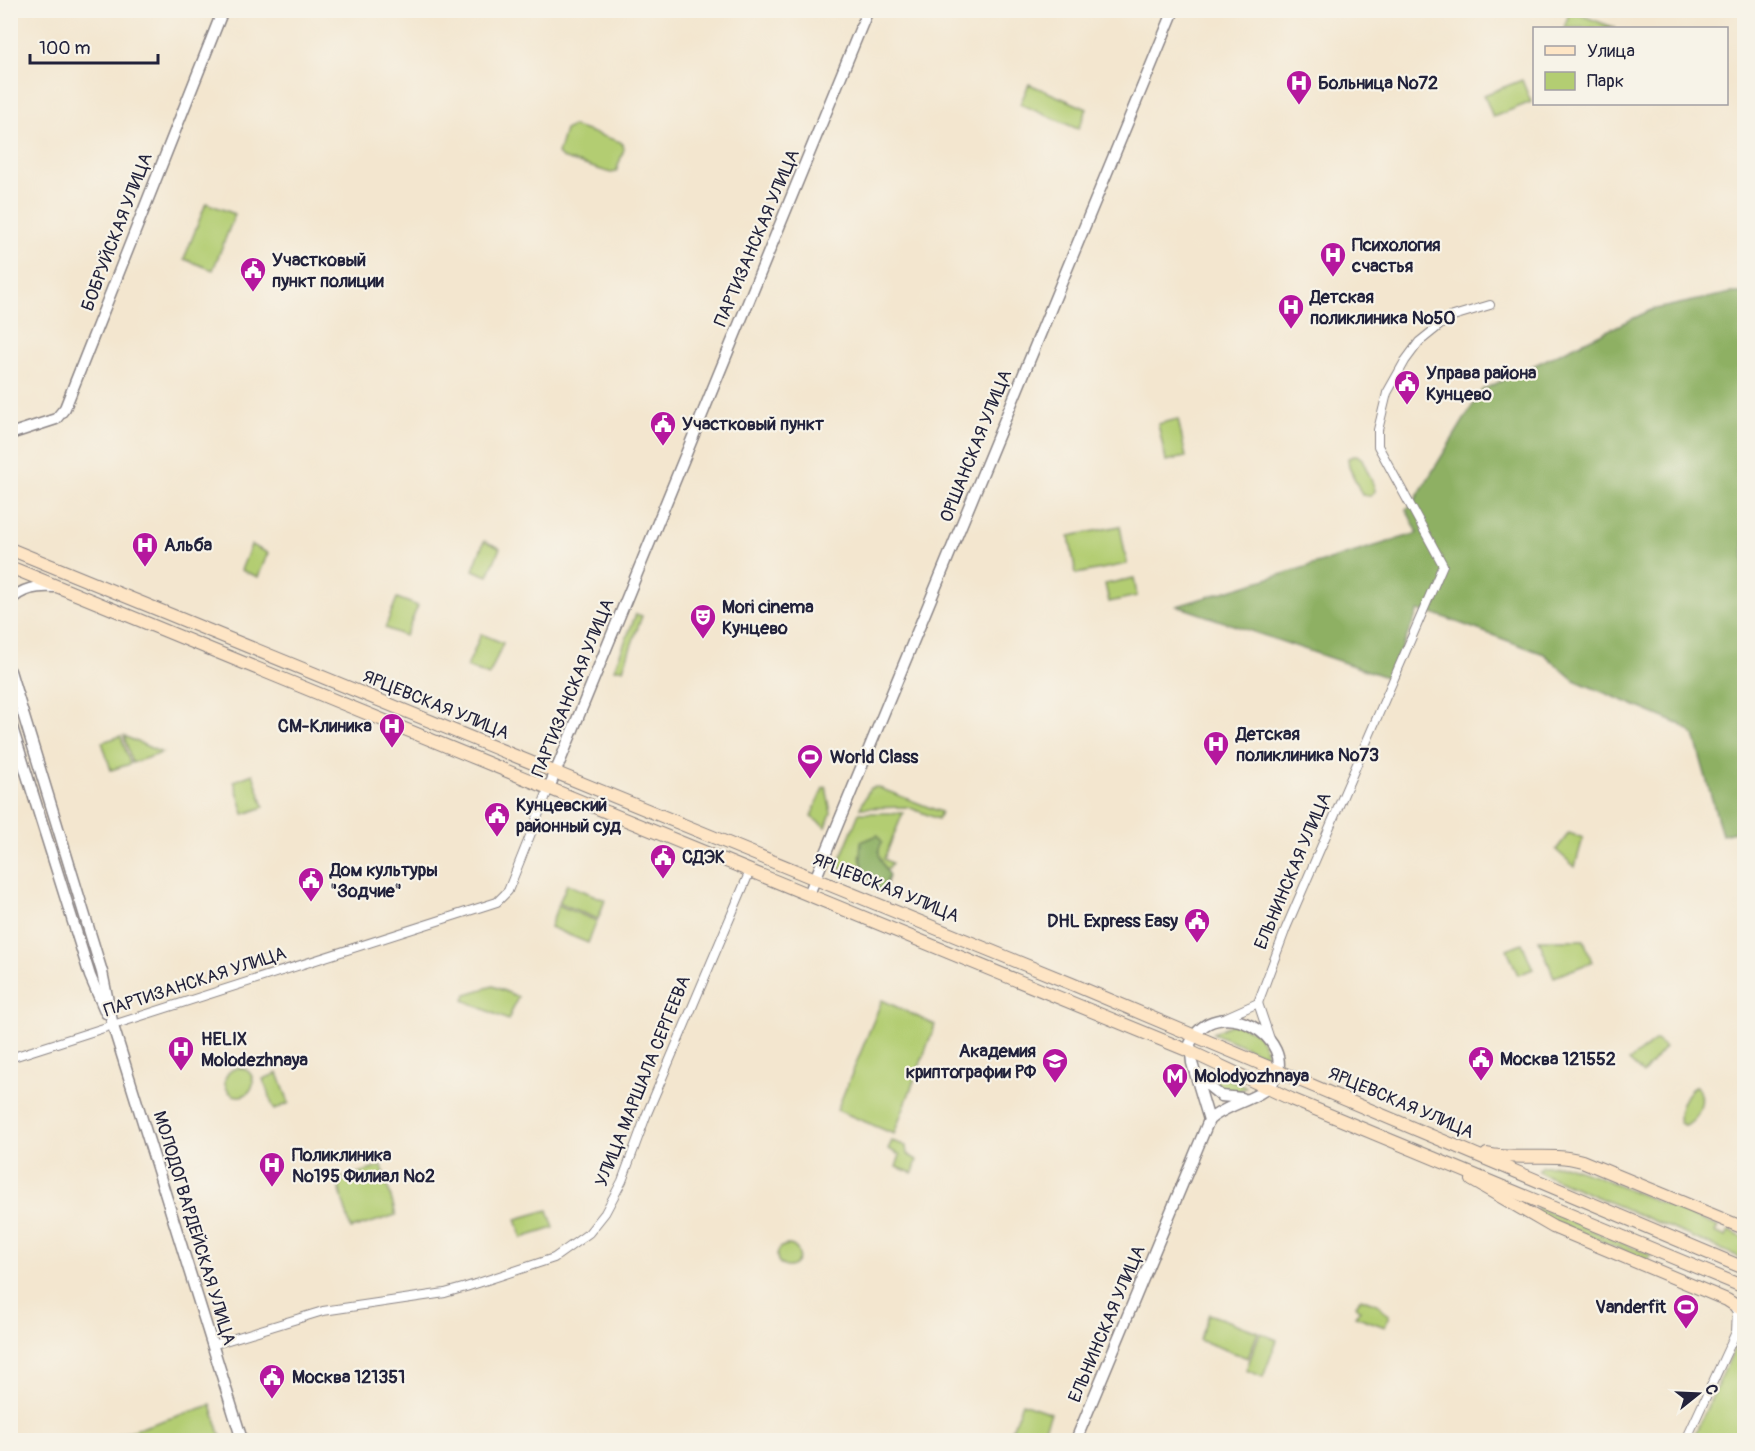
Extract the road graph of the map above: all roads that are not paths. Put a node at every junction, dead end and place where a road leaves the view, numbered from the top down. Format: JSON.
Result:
{"nodes":[{"id":1,"x":223,"y":10,"type":"edge"},
{"id":2,"x":868,"y":10,"type":"edge"},
{"id":3,"x":1174,"y":10,"type":"edge"},
{"id":4,"x":1490,"y":305,"type":"dead end"},
{"id":5,"x":10,"y":434,"type":"edge"},
{"id":6,"x":10,"y":549,"type":"edge"},
{"id":7,"x":10,"y":567,"type":"edge"},
{"id":8,"x":58,"y":587,"type":"junction"},
{"id":9,"x":10,"y":601,"type":"edge"},
{"id":10,"x":10,"y":670,"type":"edge"},
{"id":11,"x":10,"y":721,"type":"edge"},
{"id":12,"x":556,"y":773,"type":"junction"},
{"id":13,"x":549,"y":788,"type":"junction"},
{"id":14,"x":750,"y":871,"type":"junction"},
{"id":15,"x":815,"y":879,"type":"junction"},
{"id":16,"x":809,"y":894,"type":"junction"},
{"id":17,"x":1257,"y":1003,"type":"junction"},
{"id":18,"x":1218,"y":1021,"type":"junction"},
{"id":19,"x":113,"y":1026,"type":"junction"},
{"id":20,"x":1195,"y":1035,"type":"junction"},
{"id":21,"x":1271,"y":1043,"type":"junction"},
{"id":22,"x":1189,"y":1051,"type":"junction"},
{"id":23,"x":10,"y":1058,"type":"edge"},
{"id":24,"x":1278,"y":1069,"type":"junction"},
{"id":25,"x":1197,"y":1075,"type":"junction"},
{"id":26,"x":1267,"y":1089,"type":"junction"},
{"id":27,"x":1248,"y":1097,"type":"junction"},
{"id":28,"x":1373,"y":1110,"type":"junction"},
{"id":29,"x":1209,"y":1120,"type":"junction"},
{"id":30,"x":1364,"y":1129,"type":"junction"},
{"id":31,"x":1457,"y":1147,"type":"junction"},
{"id":32,"x":1437,"y":1159,"type":"junction"},
{"id":33,"x":1744,"y":1227,"type":"edge"},
{"id":34,"x":1744,"y":1268,"type":"edge"},
{"id":35,"x":1744,"y":1287,"type":"edge"},
{"id":36,"x":1727,"y":1300,"type":"junction"},
{"id":37,"x":1744,"y":1311,"type":"edge"},
{"id":38,"x":1740,"y":1330,"type":"edge"},
{"id":39,"x":213,"y":1345,"type":"junction"},
{"id":40,"x":242,"y":1440,"type":"edge"},
{"id":41,"x":1076,"y":1440,"type":"edge"},
{"id":42,"x":1686,"y":1440,"type":"edge"}],
"edges":[{"from":1,"to":5,"type":"street","name":"БОБРУЙСКАЯ УЛИЦА"},
{"from":2,"to":12,"type":"street","name":"ПАРТИЗАНСКАЯ УЛИЦА"},
{"from":3,"to":15,"type":"street","name":"ОРШАНСКАЯ УЛИЦА"},
{"from":4,"to":17,"type":"street","name":"ЕЛЬНИНСКАЯ УЛИЦА"},
{"from":6,"to":12,"type":"main road","name":"ЯРЦЕВСКАЯ УЛИЦА"},
{"from":7,"to":8,"type":"main road","name":"ЯРЦЕВСКАЯ УЛИЦА"},
{"from":8,"to":9,"type":"street"},
{"from":8,"to":13,"type":"main road","name":"ЯРЦЕВСКАЯ УЛИЦА"},
{"from":10,"to":19,"type":"street","name":"МОЛОДОГВАРДЕЙСКАЯ УЛИЦА"},
{"from":11,"to":19,"type":"street","name":"МОЛОДОГВАРДЕЙСКАЯ УЛИЦА"},
{"from":12,"to":13,"type":"street","name":"ПАРТИЗАНСКАЯ УЛИЦА"},
{"from":12,"to":15,"type":"main road","name":"ЯРЦЕВСКАЯ УЛИЦА"},
{"from":13,"to":14,"type":"main road","name":"ЯРЦЕВСКАЯ УЛИЦА"},
{"from":13,"to":19,"type":"street","name":"ПАРТИЗАНСКАЯ УЛИЦА"},
{"from":14,"to":16,"type":"main road","name":"ЯРЦЕВСКАЯ УЛИЦА"},
{"from":14,"to":39,"type":"street","name":"УЛИЦА МАРШАЛА СЕРГЕЕВА"},
{"from":15,"to":16,"type":"street","name":"ОРШАНСКАЯ УЛИЦА"},
{"from":15,"to":20,"type":"main road","name":"ЯРЦЕВСКАЯ УЛИЦА"},
{"from":16,"to":22,"type":"main road","name":"ЯРЦЕВСКАЯ УЛИЦА"},
{"from":17,"to":18,"type":"street"},
{"from":17,"to":21,"type":"street"},
{"from":18,"to":20,"type":"street"},
{"from":18,"to":21,"type":"street"},
{"from":19,"to":23,"type":"street","name":"ПАРТИЗАНСКАЯ УЛИЦА"},
{"from":19,"to":39,"type":"street","name":"МОЛОДОГВАРДЕЙСКАЯ УЛИЦА"},
{"from":20,"to":22,"type":"street"},
{"from":20,"to":24,"type":"main road","name":"ЯРЦЕВСКАЯ УЛИЦА"},
{"from":21,"to":24,"type":"street"},
{"from":22,"to":25,"type":"street"},
{"from":22,"to":26,"type":"main road","name":"ЯРЦЕВСКАЯ УЛИЦА"},
{"from":24,"to":26,"type":"street"},
{"from":24,"to":28,"type":"main road","name":"ЯРЦЕВСКАЯ УЛИЦА"},
{"from":25,"to":27,"type":"street"},
{"from":25,"to":29,"type":"street"},
{"from":26,"to":27,"type":"street"},
{"from":26,"to":30,"type":"main road","name":"ЯРЦЕВСКАЯ УЛИЦА"},
{"from":27,"to":29,"type":"street"},
{"from":28,"to":30,"type":"main road"},
{"from":28,"to":31,"type":"main road","name":"ЯРЦЕВСКАЯ УЛИЦА"},
{"from":29,"to":41,"type":"street","name":"ЕЛЬНИНСКАЯ УЛИЦА"},
{"from":30,"to":32,"type":"main road","name":"ЯРЦЕВСКАЯ УЛИЦА"},
{"from":31,"to":33,"type":"main road"},
{"from":31,"to":34,"type":"main road","name":"ЯРЦЕВСКАЯ УЛИЦА"},
{"from":32,"to":35,"type":"main road","name":"ЯРЦЕВСКАЯ УЛИЦА"},
{"from":32,"to":36,"type":"main road"},
{"from":36,"to":37,"type":"main road"},
{"from":36,"to":38,"type":"street"},
{"from":38,"to":42,"type":"street"},
{"from":39,"to":40,"type":"street","name":"МОЛОДОГВАРДЕЙСКАЯ УЛИЦА"}]}
